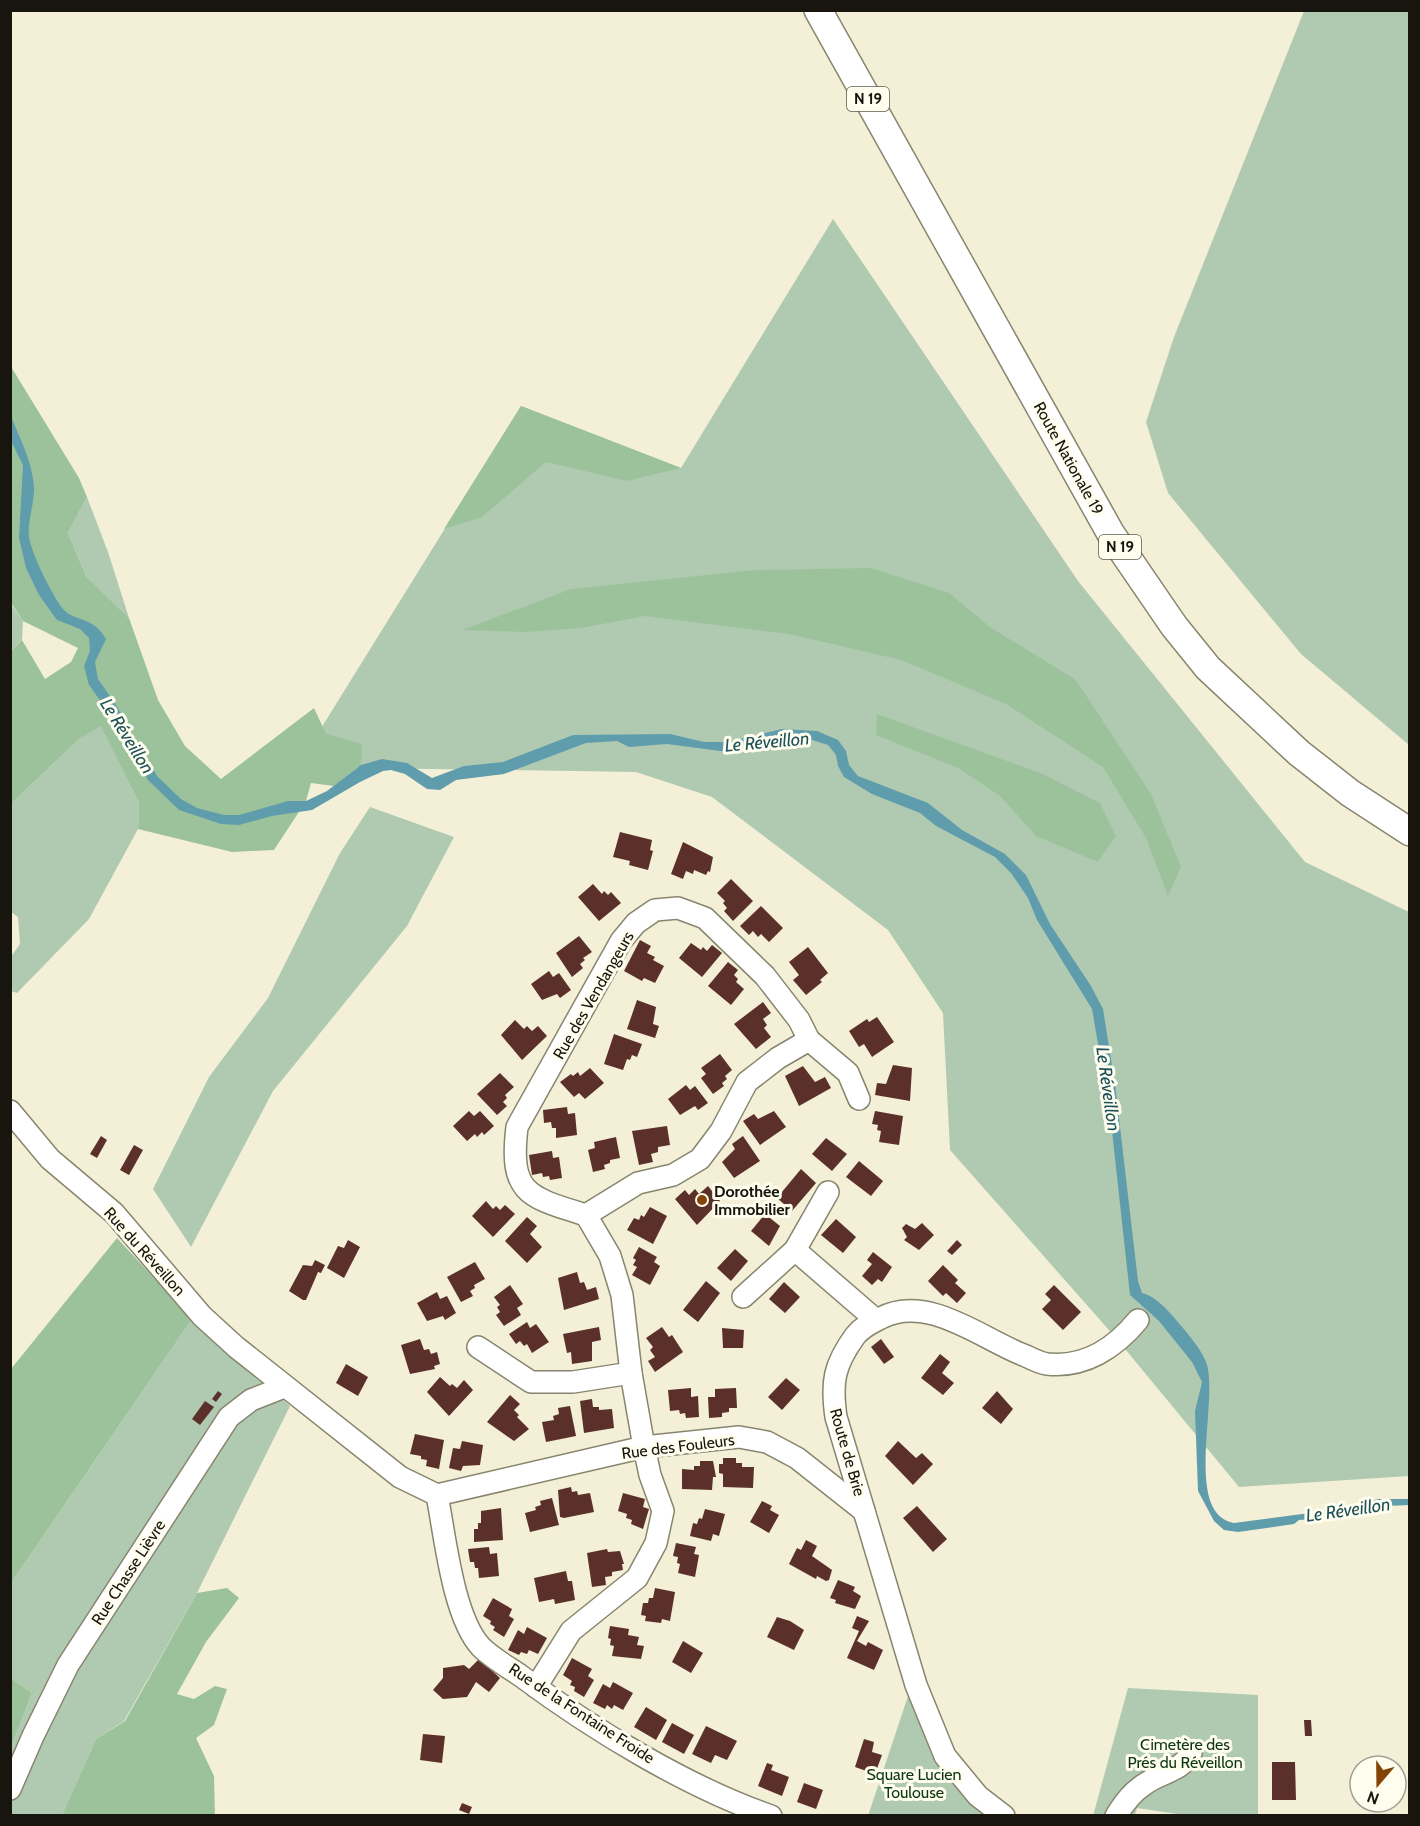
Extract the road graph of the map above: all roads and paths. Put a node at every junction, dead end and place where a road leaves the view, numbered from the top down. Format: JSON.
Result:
{"nodes":[{"id":1,"x":818,"y":10,"type":"edge"},
{"id":2,"x":1410,"y":832,"type":"edge"},
{"id":3,"x":809,"y":1040,"type":"junction"},
{"id":4,"x":859,"y":1099,"type":"dead end"},
{"id":5,"x":10,"y":1111,"type":"edge"},
{"id":6,"x":828,"y":1192,"type":"dead end"},
{"id":7,"x":586,"y":1215,"type":"junction"},
{"id":8,"x":795,"y":1250,"type":"junction"},
{"id":9,"x":743,"y":1297,"type":"dead end"},
{"id":10,"x":876,"y":1320,"type":"junction"},
{"id":11,"x":1138,"y":1320,"type":"dead end"},
{"id":12,"x":478,"y":1347,"type":"dead end"},
{"id":13,"x":631,"y":1373,"type":"junction"},
{"id":14,"x":285,"y":1388,"type":"junction"},
{"id":15,"x":644,"y":1447,"type":"junction"},
{"id":16,"x":437,"y":1495,"type":"junction"},
{"id":17,"x":864,"y":1511,"type":"junction"},
{"id":18,"x":536,"y":1687,"type":"junction"},
{"id":19,"x":1191,"y":1753,"type":"dead end"},
{"id":20,"x":10,"y":1789,"type":"edge"},
{"id":21,"x":771,"y":1815,"type":"edge"},
{"id":22,"x":1004,"y":1815,"type":"edge"},
{"id":23,"x":1116,"y":1815,"type":"edge"}],
"edges":[{"from":1,"to":2,"type":"main road","name":"Route Nationale 19","number":"N 19"},
{"from":3,"to":4,"type":"street","name":"Rue des Vendangeurs"},
{"from":3,"to":7,"type":"street"},
{"from":3,"to":7,"type":"street","name":"Rue des Vendangeurs"},
{"from":5,"to":14,"type":"street","name":"Rue du Réveillon"},
{"from":6,"to":8,"type":"street"},
{"from":7,"to":13,"type":"street"},
{"from":8,"to":9,"type":"street"},
{"from":8,"to":10,"type":"street"},
{"from":10,"to":11,"type":"street","name":"Route de Brie"},
{"from":10,"to":17,"type":"street","name":"Route de Brie"},
{"from":12,"to":13,"type":"street"},
{"from":13,"to":15,"type":"street"},
{"from":14,"to":16,"type":"street"},
{"from":14,"to":20,"type":"street","name":"Rue Chasse Lièvre"},
{"from":15,"to":16,"type":"street","name":"Rue des Fouleurs"},
{"from":15,"to":17,"type":"street","name":"Rue des Fouleurs"},
{"from":15,"to":18,"type":"street"},
{"from":16,"to":18,"type":"street","name":"Rue de la Fontaine Froide"},
{"from":17,"to":22,"type":"street","name":"Route de Brie"},
{"from":18,"to":21,"type":"street","name":"Rue de la Fontaine Froide"},
{"from":19,"to":23,"type":"street"}]}
